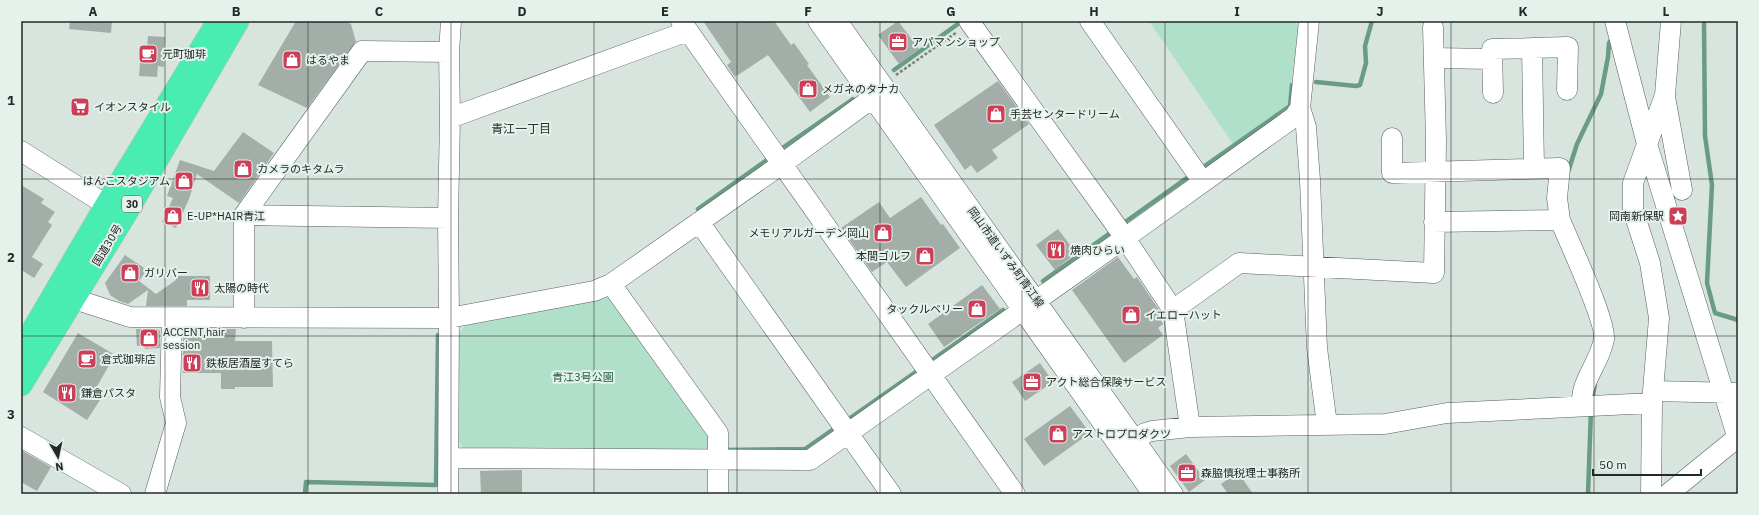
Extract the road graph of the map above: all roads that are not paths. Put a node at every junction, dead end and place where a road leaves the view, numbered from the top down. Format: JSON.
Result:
{"nodes":[{"id":1,"x":218,"y":21,"type":"edge"},
{"id":2,"x":238,"y":21,"type":"edge"},
{"id":3,"x":451,"y":21,"type":"edge"},
{"id":4,"x":818,"y":21,"type":"edge"},
{"id":5,"x":837,"y":21,"type":"edge"},
{"id":6,"x":1309,"y":21,"type":"edge"},
{"id":7,"x":1671,"y":21,"type":"edge"},
{"id":8,"x":969,"y":22,"type":"edge"},
{"id":9,"x":1096,"y":23,"type":"edge"},
{"id":10,"x":684,"y":26,"type":"edge"},
{"id":11,"x":1433,"y":27,"type":"dead end"},
{"id":12,"x":1617,"y":28,"type":"edge"},
{"id":13,"x":1532,"y":48,"type":"junction"},
{"id":14,"x":449,"y":52,"type":"junction"},
{"id":15,"x":1434,"y":58,"type":"junction"},
{"id":16,"x":1492,"y":59,"type":"junction"},
{"id":17,"x":883,"y":88,"type":"junction"},
{"id":18,"x":1567,"y":90,"type":"dead end"},
{"id":19,"x":1493,"y":93,"type":"dead end"},
{"id":20,"x":1664,"y":95,"type":"junction"},
{"id":21,"x":1300,"y":108,"type":"junction"},
{"id":22,"x":450,"y":118,"type":"junction"},
{"id":23,"x":1392,"y":138,"type":"dead end"},
{"id":24,"x":1647,"y":144,"type":"junction"},
{"id":25,"x":21,"y":152,"type":"edge"},
{"id":26,"x":777,"y":158,"type":"junction"},
{"id":27,"x":1534,"y":168,"type":"junction"},
{"id":28,"x":1435,"y":171,"type":"junction"},
{"id":29,"x":1199,"y":176,"type":"junction"},
{"id":30,"x":1682,"y":190,"type":"dead end"},
{"id":31,"x":106,"y":205,"type":"junction"},
{"id":32,"x":244,"y":215,"type":"junction"},
{"id":33,"x":124,"y":217,"type":"junction"},
{"id":34,"x":448,"y":218,"type":"junction"},
{"id":35,"x":702,"y":219,"type":"junction"},
{"id":36,"x":1560,"y":220,"type":"junction"},
{"id":37,"x":1434,"y":222,"type":"junction"},
{"id":38,"x":1120,"y":232,"type":"junction"},
{"id":39,"x":1314,"y":266,"type":"junction"},
{"id":40,"x":611,"y":284,"type":"junction"},
{"id":41,"x":74,"y":298,"type":"junction"},
{"id":42,"x":1030,"y":306,"type":"junction"},
{"id":43,"x":1173,"y":310,"type":"junction"},
{"id":44,"x":172,"y":318,"type":"junction"},
{"id":45,"x":244,"y":318,"type":"junction"},
{"id":46,"x":449,"y":318,"type":"junction"},
{"id":47,"x":21,"y":350,"type":"edge"},
{"id":48,"x":926,"y":369,"type":"junction"},
{"id":49,"x":21,"y":385,"type":"edge"},
{"id":50,"x":1731,"y":393,"type":"edge"},
{"id":51,"x":1653,"y":397,"type":"junction"},
{"id":52,"x":1586,"y":402,"type":"junction"},
{"id":53,"x":1327,"y":425,"type":"junction"},
{"id":54,"x":844,"y":426,"type":"junction"},
{"id":55,"x":1190,"y":427,"type":"junction"},
{"id":56,"x":1737,"y":435,"type":"edge"},
{"id":57,"x":21,"y":437,"type":"edge"},
{"id":58,"x":1136,"y":441,"type":"junction"},
{"id":59,"x":448,"y":458,"type":"junction"},
{"id":60,"x":718,"y":461,"type":"junction"},
{"id":61,"x":111,"y":491,"type":"edge"},
{"id":62,"x":155,"y":494,"type":"edge"},
{"id":63,"x":448,"y":494,"type":"edge"},
{"id":64,"x":718,"y":494,"type":"edge"},
{"id":65,"x":891,"y":494,"type":"edge"},
{"id":66,"x":1015,"y":494,"type":"edge"},
{"id":67,"x":1153,"y":494,"type":"edge"},
{"id":68,"x":1172,"y":494,"type":"edge"},
{"id":69,"x":1651,"y":494,"type":"edge"},
{"id":70,"x":1668,"y":494,"type":"edge"}],
"edges":[{"from":1,"to":31,"type":"highway","name":"国道30号","number":"30"},
{"from":2,"to":33,"type":"highway","name":"国道30号","number":"30"},
{"from":3,"to":14,"type":"street"},
{"from":4,"to":17,"type":"street","name":"岡山市道いずみ町青江線"},
{"from":5,"to":17,"type":"street","name":"岡山市道いずみ町青江線"},
{"from":6,"to":21,"type":"street"},
{"from":7,"to":20,"type":"street"},
{"from":8,"to":38,"type":"street"},
{"from":9,"to":29,"type":"street"},
{"from":10,"to":22,"type":"street"},
{"from":10,"to":26,"type":"street"},
{"from":11,"to":15,"type":"street"},
{"from":12,"to":24,"type":"street"},
{"from":13,"to":16,"type":"street"},
{"from":13,"to":18,"type":"street"},
{"from":13,"to":27,"type":"street"},
{"from":14,"to":22,"type":"street"},
{"from":14,"to":32,"type":"street"},
{"from":15,"to":16,"type":"street"},
{"from":15,"to":28,"type":"street"},
{"from":16,"to":19,"type":"street"},
{"from":17,"to":26,"type":"street"},
{"from":17,"to":42,"type":"street","name":"岡山市道いずみ町青江線"},
{"from":20,"to":24,"type":"street"},
{"from":20,"to":30,"type":"street"},
{"from":21,"to":29,"type":"street"},
{"from":21,"to":39,"type":"street"},
{"from":22,"to":34,"type":"street"},
{"from":23,"to":28,"type":"street"},
{"from":24,"to":50,"type":"street"},
{"from":24,"to":51,"type":"street"},
{"from":25,"to":31,"type":"street"},
{"from":26,"to":35,"type":"street"},
{"from":26,"to":48,"type":"street"},
{"from":27,"to":28,"type":"street"},
{"from":27,"to":36,"type":"street"},
{"from":28,"to":37,"type":"street"},
{"from":29,"to":38,"type":"street"},
{"from":31,"to":33,"type":"street"},
{"from":31,"to":47,"type":"highway","name":"国道30号","number":"30"},
{"from":32,"to":34,"type":"street"},
{"from":32,"to":45,"type":"street"},
{"from":33,"to":41,"type":"highway","name":"国道30号","number":"30"},
{"from":34,"to":46,"type":"street"},
{"from":35,"to":40,"type":"street"},
{"from":35,"to":54,"type":"street"},
{"from":36,"to":37,"type":"street"},
{"from":36,"to":52,"type":"street"},
{"from":37,"to":39,"type":"street"},
{"from":38,"to":42,"type":"street"},
{"from":38,"to":43,"type":"street"},
{"from":39,"to":43,"type":"street"},
{"from":39,"to":53,"type":"street"},
{"from":40,"to":46,"type":"street"},
{"from":40,"to":60,"type":"street"},
{"from":41,"to":44,"type":"street"},
{"from":41,"to":49,"type":"highway","name":"国道30号","number":"30"},
{"from":42,"to":48,"type":"street"},
{"from":42,"to":58,"type":"street","name":"岡山市道いずみ町青江線"},
{"from":42,"to":67,"type":"street","name":"岡山市道いずみ町青江線"},
{"from":43,"to":55,"type":"street"},
{"from":44,"to":45,"type":"street"},
{"from":44,"to":62,"type":"street"},
{"from":45,"to":46,"type":"street"},
{"from":46,"to":59,"type":"street"},
{"from":48,"to":54,"type":"street"},
{"from":48,"to":66,"type":"street"},
{"from":50,"to":51,"type":"street"},
{"from":50,"to":56,"type":"street"},
{"from":51,"to":52,"type":"street"},
{"from":51,"to":69,"type":"street"},
{"from":52,"to":53,"type":"street"},
{"from":53,"to":55,"type":"street"},
{"from":54,"to":60,"type":"street"},
{"from":54,"to":65,"type":"street"},
{"from":55,"to":58,"type":"street"},
{"from":56,"to":70,"type":"street"},
{"from":57,"to":61,"type":"street"},
{"from":58,"to":68,"type":"street","name":"岡山市道いずみ町青江線"},
{"from":59,"to":60,"type":"street"},
{"from":59,"to":63,"type":"street"},
{"from":60,"to":64,"type":"street"}]}
